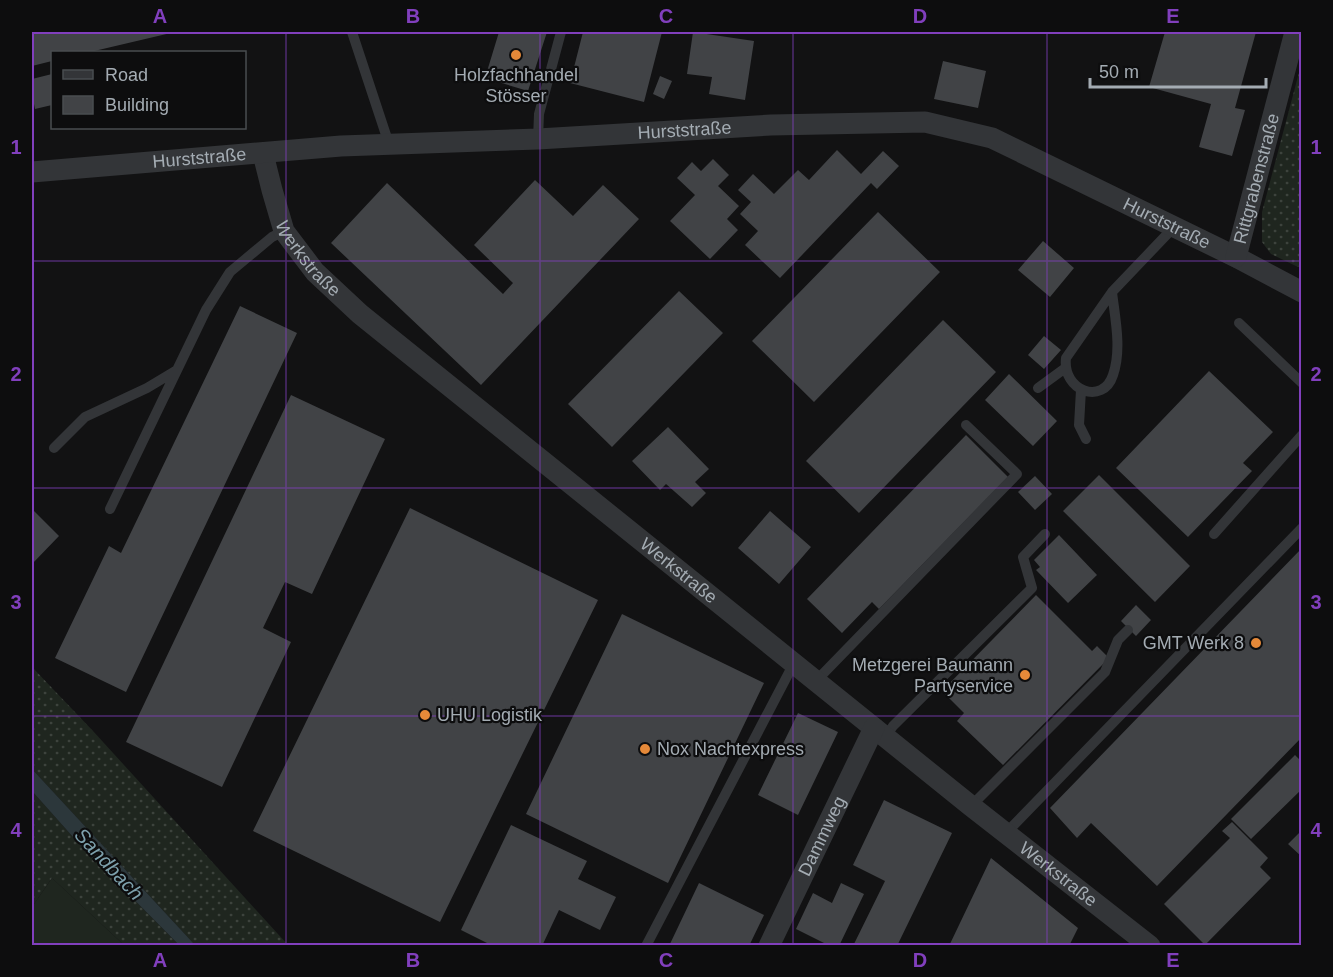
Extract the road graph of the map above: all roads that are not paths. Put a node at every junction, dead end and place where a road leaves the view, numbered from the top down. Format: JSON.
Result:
{"nodes":[{"id":1,"x":352,"y":32,"type":"edge"},
{"id":2,"x":561,"y":32,"type":"edge"},
{"id":3,"x":1295,"y":32,"type":"edge"},
{"id":4,"x":538,"y":139,"type":"junction"},
{"id":5,"x":389,"y":144,"type":"junction"},
{"id":6,"x":263,"y":154,"type":"junction"},
{"id":7,"x":32,"y":172,"type":"edge"},
{"id":8,"x":1174,"y":226,"type":"junction"},
{"id":9,"x":284,"y":231,"type":"junction"},
{"id":10,"x":1236,"y":257,"type":"junction"},
{"id":11,"x":1112,"y":292,"type":"junction"},
{"id":12,"x":1302,"y":292,"type":"edge"},
{"id":13,"x":1239,"y":323,"type":"dead end"},
{"id":14,"x":1065,"y":369,"type":"junction"},
{"id":15,"x":177,"y":370,"type":"junction"},
{"id":16,"x":1302,"y":383,"type":"edge"},
{"id":17,"x":1038,"y":388,"type":"dead end"},
{"id":18,"x":1081,"y":390,"type":"junction"},
{"id":19,"x":966,"y":425,"type":"dead end"},
{"id":20,"x":1302,"y":435,"type":"edge"},
{"id":21,"x":1086,"y":439,"type":"dead end"},
{"id":22,"x":54,"y":448,"type":"dead end"},
{"id":23,"x":110,"y":509,"type":"dead end"},
{"id":24,"x":1302,"y":528,"type":"edge"},
{"id":25,"x":1045,"y":534,"type":"dead end"},
{"id":26,"x":1214,"y":534,"type":"dead end"},
{"id":27,"x":1128,"y":630,"type":"dead end"},
{"id":28,"x":794,"y":663,"type":"junction"},
{"id":29,"x":816,"y":681,"type":"junction"},
{"id":30,"x":880,"y":732,"type":"junction"},
{"id":31,"x":971,"y":806,"type":"junction"},
{"id":32,"x":1006,"y":833,"type":"junction"},
{"id":33,"x":646,"y":945,"type":"edge"},
{"id":34,"x":769,"y":945,"type":"edge"},
{"id":35,"x":1150,"y":945,"type":"edge"}],
"edges":[{"from":1,"to":5,"type":"lane"},
{"from":2,"to":4,"type":"lane"},
{"from":3,"to":10,"type":"street","name":"Rittgrabenstraße"},
{"from":4,"to":5,"type":"street","name":"Hurststraße"},
{"from":4,"to":8,"type":"street","name":"Hurststraße"},
{"from":5,"to":6,"type":"street","name":"Hurststraße"},
{"from":6,"to":7,"type":"street","name":"Hurststraße"},
{"from":6,"to":9,"type":"street","name":"Werkstraße"},
{"from":8,"to":10,"type":"street","name":"Hurststraße"},
{"from":8,"to":11,"type":"lane"},
{"from":9,"to":15,"type":"lane"},
{"from":9,"to":28,"type":"street","name":"Werkstraße"},
{"from":10,"to":12,"type":"street","name":"Hurststraße"},
{"from":11,"to":14,"type":"lane"},
{"from":11,"to":18,"type":"lane"},
{"from":13,"to":16,"type":"lane"},
{"from":14,"to":17,"type":"lane"},
{"from":14,"to":18,"type":"lane"},
{"from":15,"to":22,"type":"lane"},
{"from":15,"to":23,"type":"lane"},
{"from":18,"to":21,"type":"lane"},
{"from":19,"to":29,"type":"lane"},
{"from":20,"to":26,"type":"lane"},
{"from":24,"to":32,"type":"lane"},
{"from":25,"to":30,"type":"lane"},
{"from":27,"to":31,"type":"lane"},
{"from":28,"to":29,"type":"street","name":"Werkstraße"},
{"from":28,"to":33,"type":"lane"},
{"from":29,"to":30,"type":"street","name":"Werkstraße"},
{"from":30,"to":31,"type":"street","name":"Werkstraße"},
{"from":30,"to":34,"type":"street","name":"Dammweg"},
{"from":31,"to":32,"type":"street","name":"Werkstraße"},
{"from":32,"to":35,"type":"street","name":"Werkstraße"}]}
